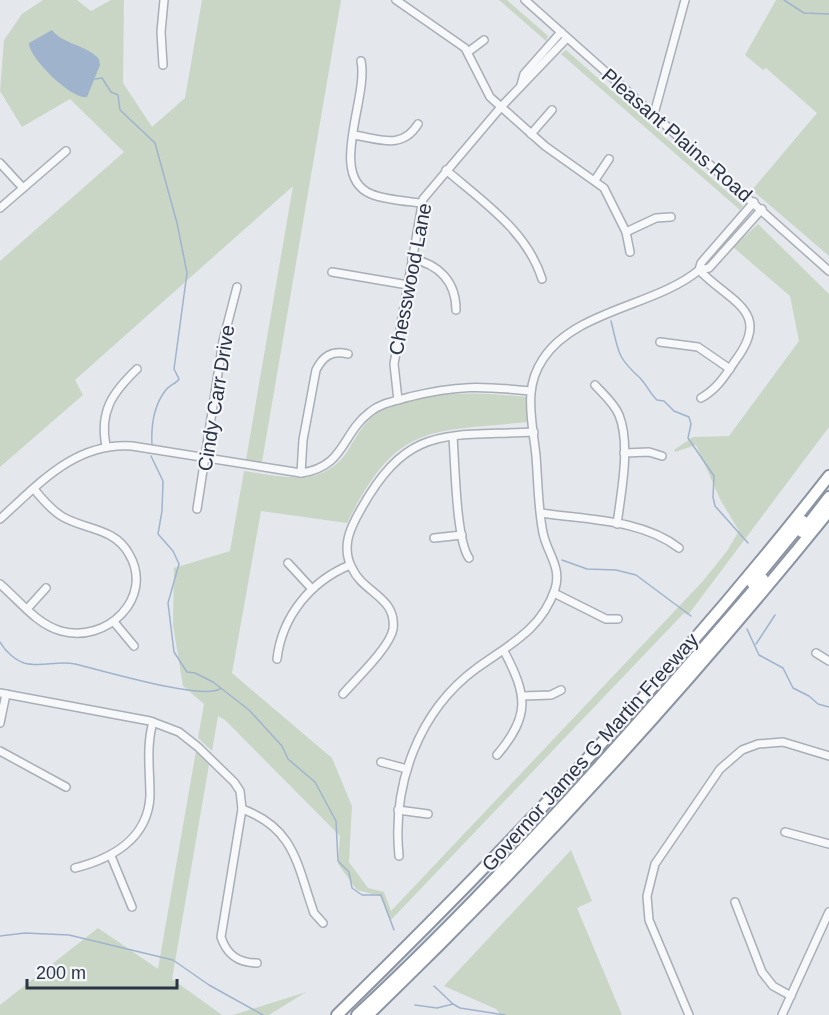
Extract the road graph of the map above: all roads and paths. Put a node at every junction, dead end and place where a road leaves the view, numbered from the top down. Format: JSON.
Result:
{"nodes":[{"id":1,"x":164,"y":0,"type":"edge"},
{"id":2,"x":396,"y":0,"type":"edge"},
{"id":3,"x":525,"y":0,"type":"edge"},
{"id":4,"x":686,"y":0,"type":"edge"},
{"id":5,"x":561,"y":32,"type":"junction"},
{"id":6,"x":567,"y":38,"type":"junction"},
{"id":7,"x":484,"y":40,"type":"dead end"},
{"id":8,"x":468,"y":52,"type":"junction"},
{"id":9,"x":362,"y":61,"type":"dead end"},
{"id":10,"x":163,"y":65,"type":"dead end"},
{"id":11,"x":521,"y":85,"type":"junction"},
{"id":12,"x":501,"y":107,"type":"junction"},
{"id":13,"x":552,"y":110,"type":"dead end"},
{"id":14,"x":654,"y":114,"type":"junction"},
{"id":15,"x":418,"y":124,"type":"dead end"},
{"id":16,"x":531,"y":134,"type":"junction"},
{"id":17,"x":354,"y":135,"type":"junction"},
{"id":18,"x":66,"y":150,"type":"dead end"},
{"id":19,"x":609,"y":159,"type":"dead end"},
{"id":20,"x":0,"y":163,"type":"edge"},
{"id":21,"x":446,"y":170,"type":"junction"},
{"id":22,"x":595,"y":180,"type":"junction"},
{"id":23,"x":22,"y":188,"type":"junction"},
{"id":24,"x":754,"y":202,"type":"junction"},
{"id":25,"x":421,"y":204,"type":"junction"},
{"id":26,"x":0,"y":208,"type":"edge"},
{"id":27,"x":762,"y":209,"type":"junction"},
{"id":28,"x":671,"y":217,"type":"dead end"},
{"id":29,"x":626,"y":232,"type":"junction"},
{"id":30,"x":630,"y":252,"type":"dead end"},
{"id":31,"x":412,"y":259,"type":"junction"},
{"id":32,"x":699,"y":270,"type":"junction"},
{"id":33,"x":829,"y":271,"type":"edge"},
{"id":34,"x":332,"y":272,"type":"dead end"},
{"id":35,"x":542,"y":279,"type":"dead end"},
{"id":36,"x":408,"y":285,"type":"junction"},
{"id":37,"x":237,"y":287,"type":"dead end"},
{"id":38,"x":456,"y":310,"type":"dead end"},
{"id":39,"x":660,"y":342,"type":"dead end"},
{"id":40,"x":348,"y":354,"type":"dead end"},
{"id":41,"x":137,"y":369,"type":"dead end"},
{"id":42,"x":730,"y":369,"type":"junction"},
{"id":43,"x":595,"y":385,"type":"dead end"},
{"id":44,"x":531,"y":391,"type":"junction"},
{"id":45,"x":701,"y":398,"type":"dead end"},
{"id":46,"x":398,"y":400,"type":"junction"},
{"id":47,"x":534,"y":432,"type":"junction"},
{"id":48,"x":453,"y":437,"type":"junction"},
{"id":49,"x":106,"y":446,"type":"junction"},
{"id":50,"x":624,"y":453,"type":"junction"},
{"id":51,"x":662,"y":456,"type":"dead end"},
{"id":52,"x":206,"y":459,"type":"junction"},
{"id":53,"x":302,"y":473,"type":"junction"},
{"id":54,"x":829,"y":476,"type":"edge"},
{"id":55,"x":829,"y":488,"type":"edge"},
{"id":56,"x":34,"y":489,"type":"junction"},
{"id":57,"x":829,"y":497,"type":"edge"},
{"id":58,"x":198,"y":509,"type":"dead end"},
{"id":59,"x":829,"y":511,"type":"edge"},
{"id":60,"x":541,"y":513,"type":"junction"},
{"id":61,"x":0,"y":519,"type":"edge"},
{"id":62,"x":616,"y":524,"type":"junction"},
{"id":63,"x":462,"y":536,"type":"junction"},
{"id":64,"x":434,"y":538,"type":"dead end"},
{"id":65,"x":679,"y":548,"type":"dead end"},
{"id":66,"x":469,"y":558,"type":"dead end"},
{"id":67,"x":288,"y":562,"type":"dead end"},
{"id":68,"x":350,"y":565,"type":"junction"},
{"id":69,"x":0,"y":584,"type":"edge"},
{"id":70,"x":46,"y":588,"type":"dead end"},
{"id":71,"x":312,"y":590,"type":"junction"},
{"id":72,"x":554,"y":593,"type":"junction"},
{"id":73,"x":27,"y":609,"type":"junction"},
{"id":74,"x":618,"y":619,"type":"dead end"},
{"id":75,"x":114,"y":622,"type":"junction"},
{"id":76,"x":134,"y":646,"type":"dead end"},
{"id":77,"x":504,"y":651,"type":"junction"},
{"id":78,"x":816,"y":653,"type":"dead end"},
{"id":79,"x":277,"y":659,"type":"dead end"},
{"id":80,"x":829,"y":661,"type":"edge"},
{"id":81,"x":561,"y":690,"type":"dead end"},
{"id":82,"x":3,"y":694,"type":"edge"},
{"id":83,"x":343,"y":694,"type":"dead end"},
{"id":84,"x":523,"y":696,"type":"junction"},
{"id":85,"x":153,"y":722,"type":"junction"},
{"id":86,"x":0,"y":723,"type":"edge"},
{"id":87,"x":0,"y":750,"type":"edge"},
{"id":88,"x":497,"y":755,"type":"dead end"},
{"id":89,"x":829,"y":756,"type":"edge"},
{"id":90,"x":381,"y":762,"type":"dead end"},
{"id":91,"x":406,"y":769,"type":"junction"},
{"id":92,"x":66,"y":787,"type":"dead end"},
{"id":93,"x":243,"y":809,"type":"junction"},
{"id":94,"x":398,"y":810,"type":"junction"},
{"id":95,"x":428,"y":814,"type":"dead end"},
{"id":96,"x":785,"y":832,"type":"dead end"},
{"id":97,"x":829,"y":844,"type":"edge"},
{"id":98,"x":111,"y":856,"type":"junction"},
{"id":99,"x":399,"y":856,"type":"dead end"},
{"id":100,"x":75,"y":868,"type":"dead end"},
{"id":101,"x":735,"y":902,"type":"dead end"},
{"id":102,"x":132,"y":907,"type":"dead end"},
{"id":103,"x":829,"y":912,"type":"edge"},
{"id":104,"x":323,"y":923,"type":"dead end"},
{"id":105,"x":257,"y":963,"type":"dead end"},
{"id":106,"x":420,"y":965,"type":"junction"},
{"id":107,"x":791,"y":996,"type":"junction"},
{"id":108,"x":335,"y":1015,"type":"edge"},
{"id":109,"x":345,"y":1015,"type":"edge"},
{"id":110,"x":357,"y":1015,"type":"edge"},
{"id":111,"x":368,"y":1015,"type":"edge"},
{"id":112,"x":377,"y":1015,"type":"edge"},
{"id":113,"x":689,"y":1015,"type":"edge"},
{"id":114,"x":782,"y":1015,"type":"edge"}],
"edges":[{"from":1,"to":10,"type":"street"},
{"from":2,"to":8,"type":"street"},
{"from":3,"to":5,"type":"street","name":"Pleasant Plains Road"},
{"from":4,"to":14,"type":"street"},
{"from":5,"to":6,"type":"street","name":"Pleasant Plains Road"},
{"from":5,"to":11,"type":"street","name":"Chesswood Lane"},
{"from":6,"to":11,"type":"street","name":"Chesswood Lane"},
{"from":6,"to":14,"type":"street","name":"Pleasant Plains Road"},
{"from":7,"to":8,"type":"street"},
{"from":8,"to":12,"type":"street"},
{"from":9,"to":17,"type":"street"},
{"from":11,"to":12,"type":"street","name":"Chesswood Lane"},
{"from":12,"to":16,"type":"street"},
{"from":12,"to":21,"type":"street","name":"Chesswood Lane"},
{"from":13,"to":16,"type":"street"},
{"from":14,"to":24,"type":"street","name":"Pleasant Plains Road"},
{"from":15,"to":17,"type":"street"},
{"from":16,"to":22,"type":"street"},
{"from":17,"to":25,"type":"street"},
{"from":18,"to":23,"type":"street"},
{"from":19,"to":22,"type":"street"},
{"from":20,"to":23,"type":"street"},
{"from":21,"to":25,"type":"street","name":"Chesswood Lane"},
{"from":21,"to":35,"type":"street"},
{"from":22,"to":29,"type":"street"},
{"from":23,"to":26,"type":"street"},
{"from":24,"to":27,"type":"street","name":"Pleasant Plains Road"},
{"from":24,"to":32,"type":"street"},
{"from":25,"to":31,"type":"street","name":"Chesswood Lane"},
{"from":27,"to":32,"type":"street"},
{"from":27,"to":33,"type":"street","name":"Pleasant Plains Road"},
{"from":28,"to":29,"type":"street"},
{"from":29,"to":30,"type":"street"},
{"from":31,"to":36,"type":"street","name":"Chesswood Lane"},
{"from":31,"to":38,"type":"street"},
{"from":32,"to":42,"type":"street"},
{"from":32,"to":44,"type":"street"},
{"from":34,"to":36,"type":"street"},
{"from":36,"to":46,"type":"street","name":"Chesswood Lane"},
{"from":37,"to":52,"type":"street","name":"Cindy Carr Drive"},
{"from":39,"to":42,"type":"street"},
{"from":40,"to":53,"type":"street"},
{"from":41,"to":49,"type":"street"},
{"from":42,"to":45,"type":"street"},
{"from":43,"to":50,"type":"street"},
{"from":44,"to":46,"type":"street"},
{"from":44,"to":47,"type":"street"},
{"from":46,"to":53,"type":"street"},
{"from":47,"to":48,"type":"street"},
{"from":47,"to":60,"type":"street"},
{"from":48,"to":63,"type":"street"},
{"from":48,"to":68,"type":"street"},
{"from":49,"to":52,"type":"street"},
{"from":49,"to":56,"type":"street"},
{"from":50,"to":51,"type":"street"},
{"from":50,"to":62,"type":"street"},
{"from":52,"to":53,"type":"street"},
{"from":52,"to":58,"type":"street","name":"Cindy Carr Drive"},
{"from":54,"to":108,"type":"highway","name":"Governor James G Martin Freeway"},
{"from":55,"to":109,"type":"highway"},
{"from":56,"to":61,"type":"street"},
{"from":56,"to":75,"type":"street"},
{"from":57,"to":110,"type":"highway"},
{"from":59,"to":106,"type":"highway","name":"Governor James G Martin Freeway"},
{"from":60,"to":62,"type":"street"},
{"from":60,"to":72,"type":"street"},
{"from":62,"to":65,"type":"street"},
{"from":63,"to":64,"type":"street"},
{"from":63,"to":66,"type":"street"},
{"from":67,"to":71,"type":"street"},
{"from":68,"to":71,"type":"street"},
{"from":68,"to":83,"type":"street"},
{"from":69,"to":73,"type":"street"},
{"from":70,"to":73,"type":"street"},
{"from":71,"to":79,"type":"street"},
{"from":72,"to":74,"type":"street"},
{"from":72,"to":77,"type":"street"},
{"from":73,"to":75,"type":"street"},
{"from":75,"to":76,"type":"street"},
{"from":77,"to":84,"type":"street"},
{"from":77,"to":91,"type":"street"},
{"from":78,"to":80,"type":"street"},
{"from":81,"to":84,"type":"street"},
{"from":82,"to":85,"type":"street"},
{"from":82,"to":86,"type":"street"},
{"from":84,"to":88,"type":"street"},
{"from":85,"to":93,"type":"street"},
{"from":85,"to":98,"type":"street"},
{"from":87,"to":92,"type":"street"},
{"from":89,"to":113,"type":"street"},
{"from":90,"to":91,"type":"street"},
{"from":91,"to":94,"type":"street"},
{"from":93,"to":104,"type":"street"},
{"from":93,"to":105,"type":"street"},
{"from":94,"to":95,"type":"street"},
{"from":94,"to":99,"type":"street"},
{"from":96,"to":97,"type":"street"},
{"from":98,"to":100,"type":"street"},
{"from":98,"to":102,"type":"street"},
{"from":101,"to":107,"type":"street"},
{"from":103,"to":107,"type":"street"},
{"from":106,"to":111,"type":"highway","name":"Governor James G Martin Freeway"},
{"from":106,"to":112,"type":"highway"},
{"from":107,"to":114,"type":"street"}]}
